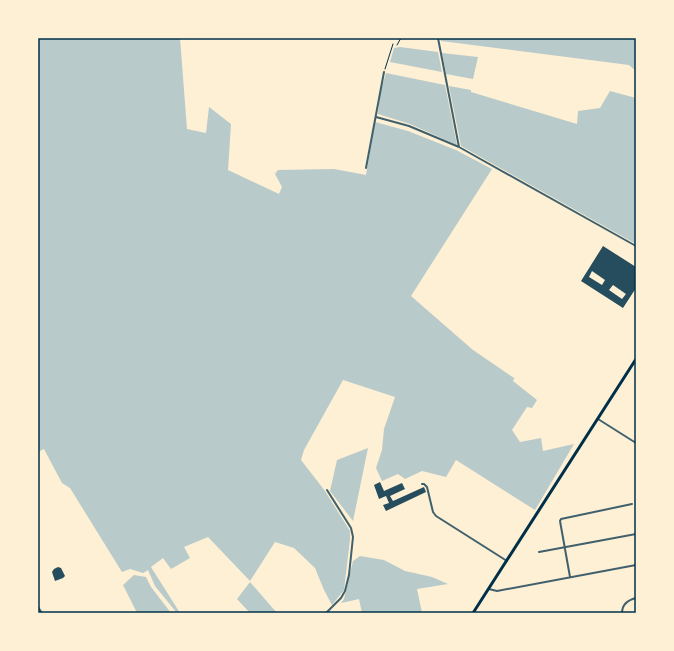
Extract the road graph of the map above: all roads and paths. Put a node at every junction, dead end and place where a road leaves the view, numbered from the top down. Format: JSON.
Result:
{"nodes":[{"id":1,"x":400,"y":38,"type":"edge"},
{"id":2,"x":438,"y":38,"type":"edge"},
{"id":3,"x":394,"y":44,"type":"dead end"},
{"id":4,"x":397,"y":45,"type":"dead end"},
{"id":5,"x":384,"y":72,"type":"joint"},
{"id":6,"x":376,"y":117,"type":"junction"},
{"id":7,"x":459,"y":147,"type":"junction"},
{"id":8,"x":366,"y":168,"type":"dead end"},
{"id":9,"x":636,"y":246,"type":"edge"},
{"id":10,"x":636,"y":359,"type":"edge"},
{"id":11,"x":598,"y":419,"type":"junction"},
{"id":12,"x":636,"y":443,"type":"edge"},
{"id":13,"x":422,"y":484,"type":"dead end"},
{"id":14,"x":327,"y":490,"type":"dead end"},
{"id":15,"x":632,"y":504,"type":"dead end"},
{"id":16,"x":636,"y":534,"type":"edge"},
{"id":17,"x":565,"y":548,"type":"junction"},
{"id":18,"x":539,"y":552,"type":"dead end"},
{"id":19,"x":507,"y":561,"type":"junction"},
{"id":20,"x":636,"y":565,"type":"edge"},
{"id":21,"x":570,"y":577,"type":"junction"},
{"id":22,"x":489,"y":589,"type":"junction"},
{"id":23,"x":636,"y":598,"type":"edge"},
{"id":24,"x":38,"y":607,"type":"edge"},
{"id":25,"x":42,"y":613,"type":"edge"},
{"id":26,"x":326,"y":613,"type":"edge"},
{"id":27,"x":473,"y":613,"type":"edge"},
{"id":28,"x":622,"y":613,"type":"edge"}],
"edges":[{"from":1,"to":4,"type":"path"},
{"from":2,"to":7,"type":"street"},
{"from":3,"to":5,"type":"path"},
{"from":5,"to":6,"type":"street"},
{"from":6,"to":7,"type":"street"},
{"from":6,"to":8,"type":"street"},
{"from":7,"to":9,"type":"street"},
{"from":10,"to":11,"type":"main road"},
{"from":11,"to":12,"type":"street"},
{"from":11,"to":19,"type":"main road"},
{"from":13,"to":19,"type":"street"},
{"from":14,"to":26,"type":"street"},
{"from":15,"to":17,"type":"street"},
{"from":16,"to":17,"type":"street"},
{"from":17,"to":18,"type":"street"},
{"from":17,"to":21,"type":"street"},
{"from":19,"to":22,"type":"main road"},
{"from":20,"to":21,"type":"street"},
{"from":21,"to":22,"type":"street"},
{"from":22,"to":27,"type":"main road"},
{"from":23,"to":28,"type":"street"},
{"from":24,"to":25,"type":"street"}]}
